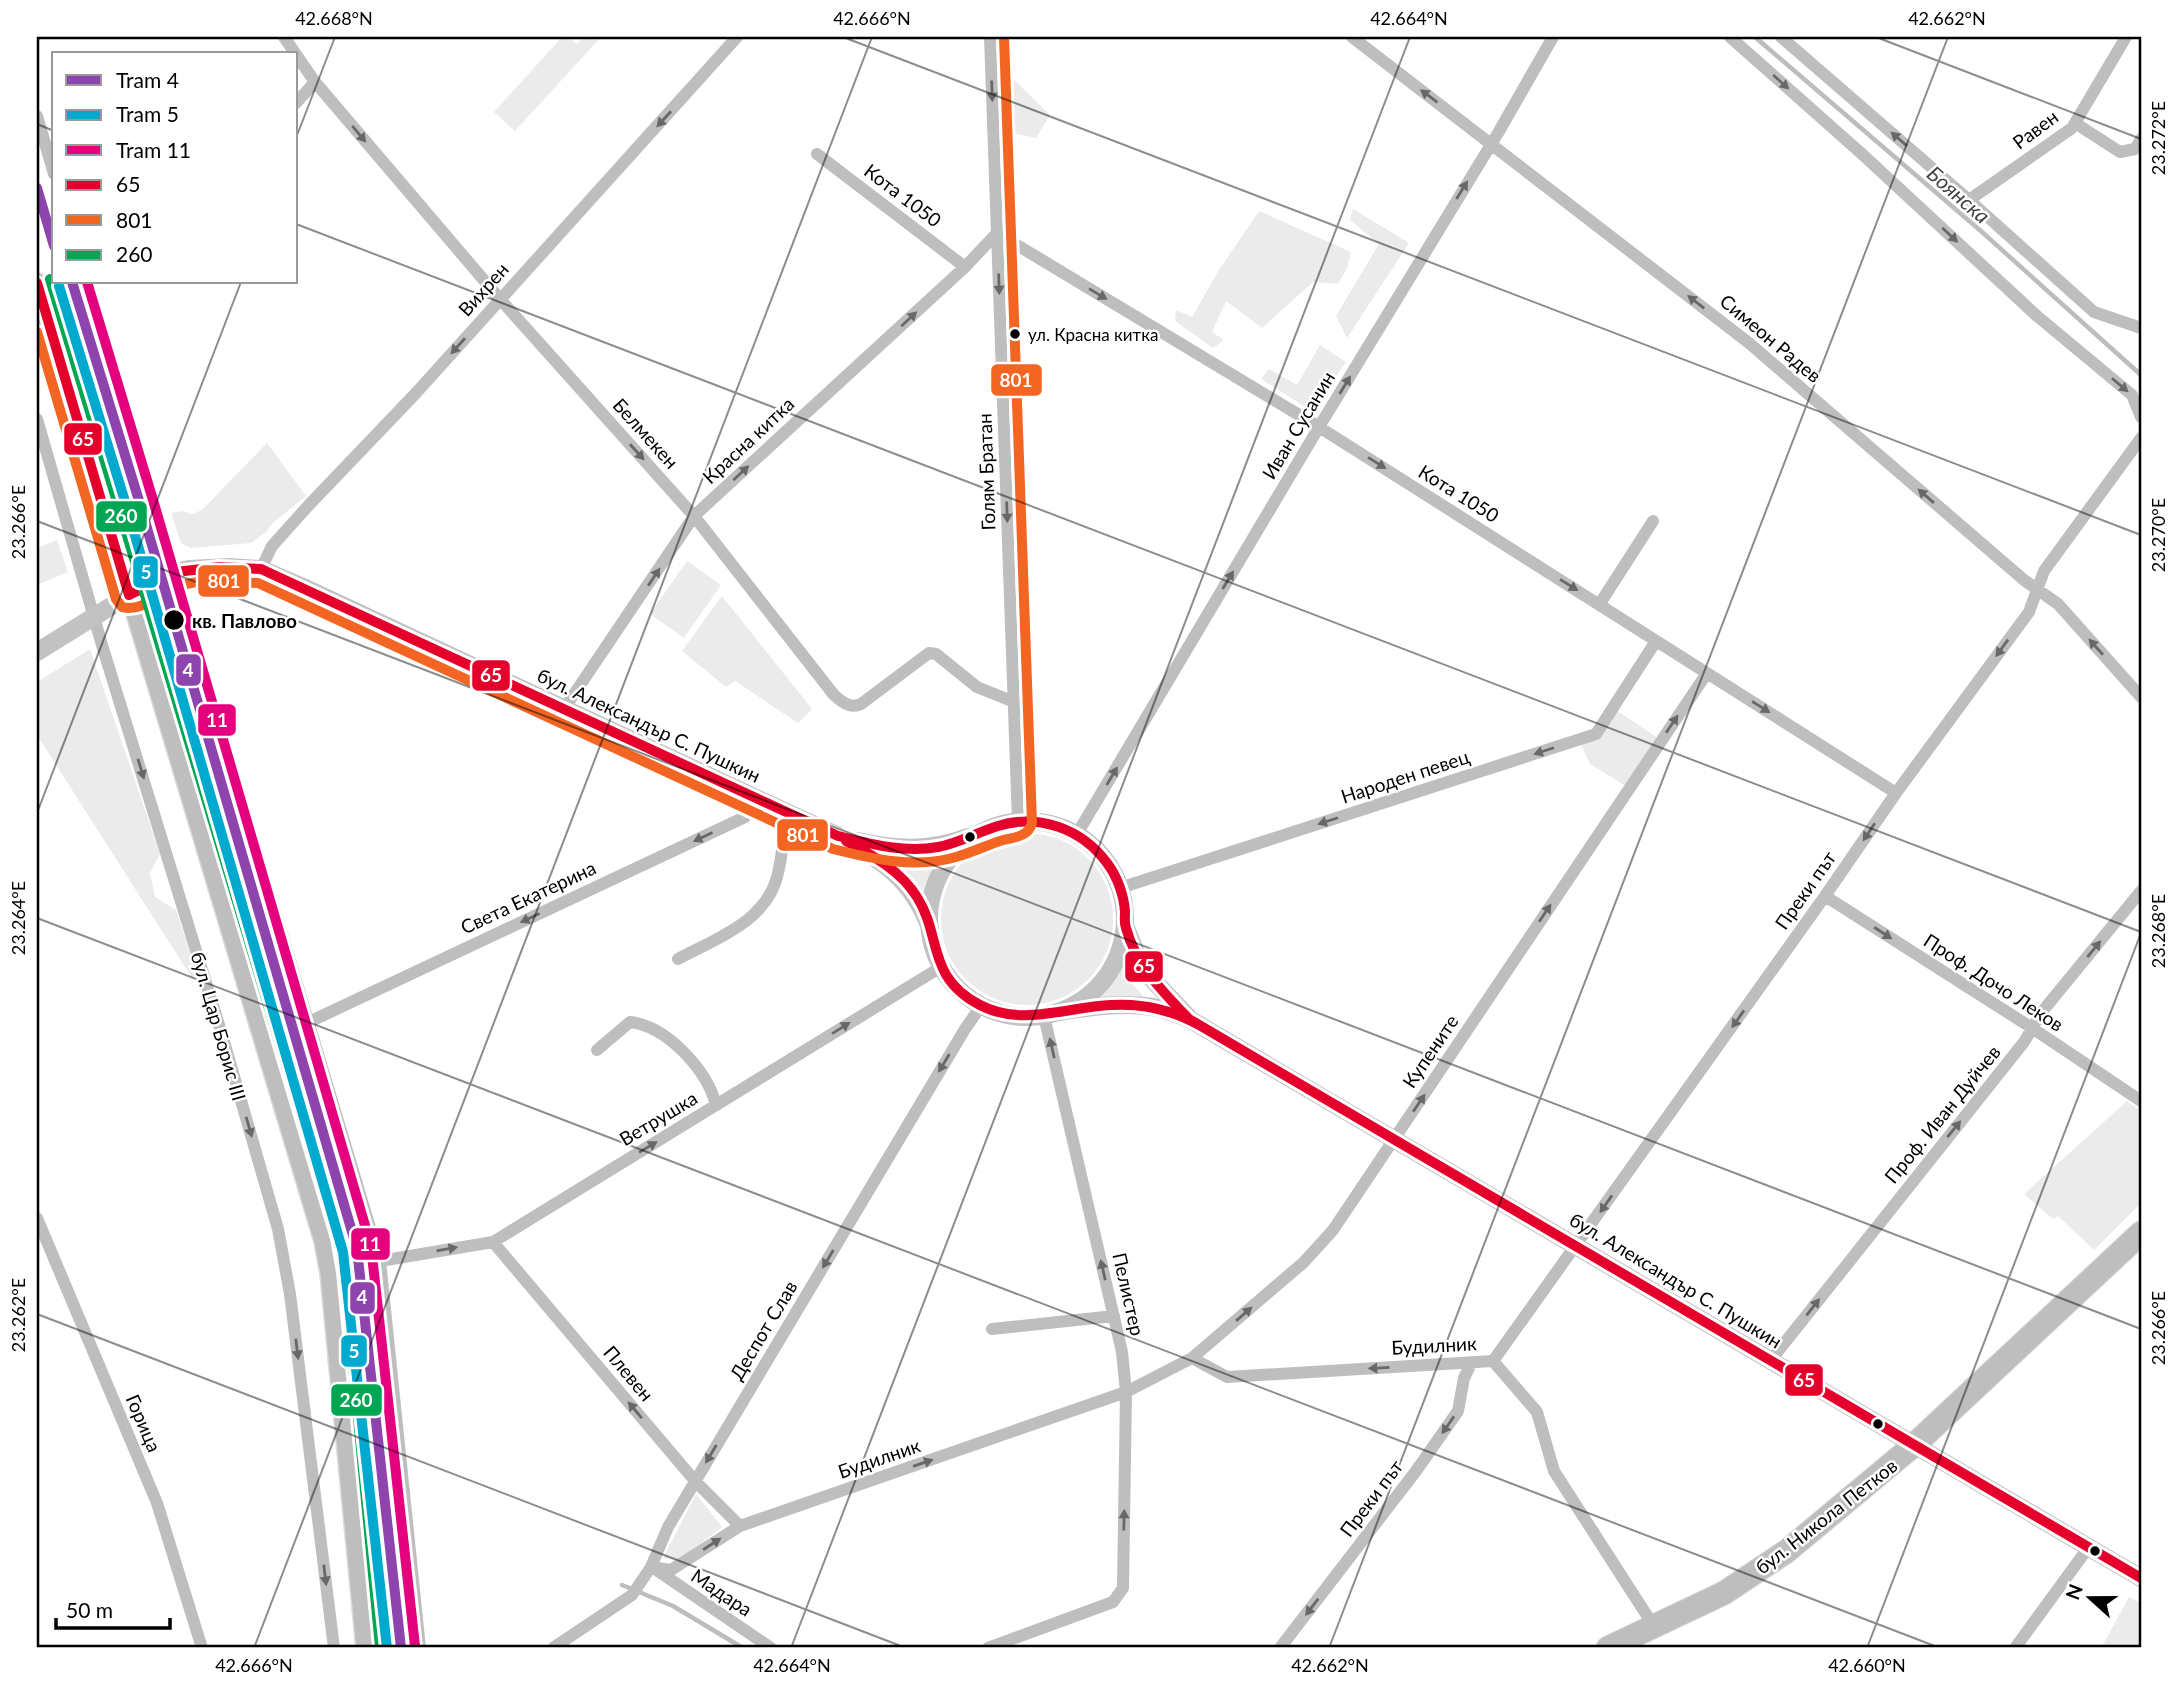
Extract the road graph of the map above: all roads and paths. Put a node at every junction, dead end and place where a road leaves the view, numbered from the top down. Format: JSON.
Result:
{"nodes":[{"id":1,"x":284,"y":37,"type":"edge"},
{"id":2,"x":737,"y":37,"type":"edge"},
{"id":3,"x":990,"y":37,"type":"edge"},
{"id":4,"x":1352,"y":37,"type":"edge"},
{"id":5,"x":1553,"y":37,"type":"edge"},
{"id":6,"x":1730,"y":37,"type":"edge"},
{"id":7,"x":1781,"y":37,"type":"edge"},
{"id":8,"x":2126,"y":37,"type":"edge"},
{"id":9,"x":294,"y":52,"type":"edge"},
{"id":10,"x":298,"y":57,"type":"edge"},
{"id":11,"x":315,"y":82,"type":"junction"},
{"id":12,"x":298,"y":101,"type":"edge"},
{"id":13,"x":37,"y":116,"type":"edge"},
{"id":14,"x":2075,"y":123,"type":"junction"},
{"id":15,"x":2141,"y":139,"type":"edge"},
{"id":16,"x":1492,"y":143,"type":"junction"},
{"id":17,"x":817,"y":153,"type":"dead end"},
{"id":18,"x":52,"y":167,"type":"edge"},
{"id":19,"x":1969,"y":200,"type":"junction"},
{"id":20,"x":997,"y":233,"type":"junction"},
{"id":21,"x":965,"y":267,"type":"junction"},
{"id":22,"x":37,"y":283,"type":"edge"},
{"id":23,"x":87,"y":284,"type":"edge"},
{"id":24,"x":500,"y":299,"type":"junction"},
{"id":25,"x":48,"y":321,"type":"junction"},
{"id":26,"x":2141,"y":328,"type":"edge"},
{"id":27,"x":37,"y":350,"type":"edge"},
{"id":28,"x":2141,"y":417,"type":"edge"},
{"id":29,"x":37,"y":419,"type":"edge"},
{"id":30,"x":1319,"y":427,"type":"junction"},
{"id":31,"x":2141,"y":438,"type":"edge"},
{"id":32,"x":694,"y":516,"type":"junction"},
{"id":33,"x":1653,"y":520,"type":"dead end"},
{"id":34,"x":261,"y":569,"type":"junction"},
{"id":35,"x":177,"y":572,"type":"junction"},
{"id":36,"x":2038,"y":591,"type":"junction"},
{"id":37,"x":129,"y":595,"type":"junction"},
{"id":38,"x":1599,"y":605,"type":"junction"},
{"id":39,"x":95,"y":617,"type":"junction"},
{"id":40,"x":1656,"y":641,"type":"junction"},
{"id":41,"x":37,"y":652,"type":"edge"},
{"id":42,"x":1707,"y":673,"type":"junction"},
{"id":43,"x":2141,"y":697,"type":"edge"},
{"id":44,"x":1014,"y":702,"type":"junction"},
{"id":45,"x":564,"y":709,"type":"junction"},
{"id":46,"x":1896,"y":793,"type":"junction"},
{"id":47,"x":755,"y":798,"type":"junction"},
{"id":48,"x":788,"y":813,"type":"junction"},
{"id":49,"x":1018,"y":822,"type":"junction"},
{"id":50,"x":980,"y":833,"type":"junction"},
{"id":51,"x":1077,"y":834,"type":"junction"},
{"id":52,"x":838,"y":836,"type":"junction"},
{"id":53,"x":1120,"y":888,"type":"junction"},
{"id":54,"x":2141,"y":891,"type":"edge"},
{"id":55,"x":1825,"y":896,"type":"junction"},
{"id":56,"x":1125,"y":926,"type":"junction"},
{"id":57,"x":930,"y":928,"type":"junction"},
{"id":58,"x":678,"y":959,"type":"dead end"},
{"id":59,"x":942,"y":967,"type":"junction"},
{"id":60,"x":981,"y":1006,"type":"junction"},
{"id":61,"x":1052,"y":1014,"type":"junction"},
{"id":62,"x":1189,"y":1019,"type":"junction"},
{"id":63,"x":309,"y":1022,"type":"junction"},
{"id":64,"x":2032,"y":1028,"type":"junction"},
{"id":65,"x":597,"y":1050,"type":"dead end"},
{"id":66,"x":2141,"y":1101,"type":"edge"},
{"id":67,"x":716,"y":1105,"type":"junction"},
{"id":68,"x":1395,"y":1139,"type":"junction"},
{"id":69,"x":37,"y":1218,"type":"edge"},
{"id":70,"x":2141,"y":1233,"type":"edge"},
{"id":71,"x":493,"y":1242,"type":"junction"},
{"id":72,"x":1577,"y":1245,"type":"junction"},
{"id":73,"x":380,"y":1261,"type":"junction"},
{"id":74,"x":1114,"y":1316,"type":"junction"},
{"id":75,"x":992,"y":1329,"type":"dead end"},
{"id":76,"x":1192,"y":1358,"type":"junction"},
{"id":77,"x":1771,"y":1360,"type":"junction"},
{"id":78,"x":1493,"y":1361,"type":"junction"},
{"id":79,"x":1472,"y":1362,"type":"junction"},
{"id":80,"x":1126,"y":1392,"type":"junction"},
{"id":81,"x":1914,"y":1445,"type":"junction"},
{"id":82,"x":695,"y":1481,"type":"junction"},
{"id":83,"x":740,"y":1526,"type":"junction"},
{"id":84,"x":2088,"y":1548,"type":"junction"},
{"id":85,"x":652,"y":1567,"type":"junction"},
{"id":86,"x":2141,"y":1578,"type":"edge"},
{"id":87,"x":1655,"y":1628,"type":"junction"},
{"id":88,"x":202,"y":1648,"type":"edge"},
{"id":89,"x":334,"y":1648,"type":"edge"},
{"id":90,"x":366,"y":1648,"type":"edge"},
{"id":91,"x":420,"y":1648,"type":"edge"},
{"id":92,"x":553,"y":1648,"type":"edge"},
{"id":93,"x":771,"y":1648,"type":"edge"},
{"id":94,"x":988,"y":1648,"type":"edge"},
{"id":95,"x":1280,"y":1648,"type":"edge"},
{"id":96,"x":1608,"y":1648,"type":"edge"},
{"id":97,"x":2015,"y":1648,"type":"edge"}],
"edges":[{"from":1,"to":9,"type":"street","name":"Белмекен"},
{"from":2,"to":24,"type":"street","name":"Вихрен","one_way":true},
{"from":3,"to":20,"type":"street","name":"Голям Братан","one_way":true},
{"from":16,"to":4,"type":"street","name":"Симеон Радев","one_way":true},
{"from":5,"to":16,"type":"street","name":"Иван Сусанин"},
{"from":6,"to":28,"type":"street","one_way":true},
{"from":19,"to":7,"type":"street","one_way":true},
{"from":8,"to":14,"type":"street","name":"Равен"},
{"from":10,"to":11,"type":"street","name":"Белмекен"},
{"from":11,"to":12,"type":"street"},
{"from":11,"to":24,"type":"street","name":"Белмекен","one_way":true},
{"from":13,"to":18,"type":"street"},
{"from":14,"to":15,"type":"street"},
{"from":14,"to":19,"type":"street","name":"Равен"},
{"from":30,"to":16,"type":"street","name":"Иван Сусанин","one_way":true},
{"from":36,"to":16,"type":"street","name":"Симеон Радев","one_way":true},
{"from":17,"to":21,"type":"street","name":"Кота 1050"},
{"from":19,"to":26,"type":"street"},
{"from":20,"to":21,"type":"street","name":"Красна китка"},
{"from":20,"to":30,"type":"street","name":"Кота 1050","one_way":true},
{"from":20,"to":44,"type":"street","name":"Голям Братан","one_way":true},
{"from":32,"to":21,"type":"street","name":"Красна китка","one_way":true},
{"from":22,"to":25,"type":"main road","name":"бул. Цар Борис III"},
{"from":23,"to":35,"type":"street"},
{"from":24,"to":32,"type":"street","name":"Белмекен","one_way":true},
{"from":24,"to":34,"type":"street","name":"Вихрен","one_way":true},
{"from":25,"to":27,"type":"main road"},
{"from":25,"to":37,"type":"main road","name":"бул. Цар Борис III"},
{"from":29,"to":39,"type":"street","name":"бул. Цар Борис III"},
{"from":30,"to":38,"type":"street","name":"Кота 1050","one_way":true},
{"from":51,"to":30,"type":"street","name":"Иван Сусанин","one_way":true},
{"from":31,"to":36,"type":"street","name":"Преки път"},
{"from":32,"to":44,"type":"street","name":"Белмекен"},
{"from":45,"to":32,"type":"street","name":"Красна китка","one_way":true},
{"from":33,"to":38,"type":"street"},
{"from":34,"to":35,"type":"main road","name":"бул. Александър С. Пушкин"},
{"from":34,"to":45,"type":"main road","name":"бул. Александър С. Пушкин"},
{"from":35,"to":37,"type":"main road","name":"бул. Александър С. Пушкин"},
{"from":35,"to":63,"type":"street"},
{"from":43,"to":36,"type":"street","name":"Симеон Радев","one_way":true},
{"from":36,"to":46,"type":"street","name":"Преки път","one_way":true},
{"from":37,"to":39,"type":"main road","name":"бул. Александър С. Пушкин"},
{"from":37,"to":90,"type":"main road","name":"бул. Цар Борис III"},
{"from":38,"to":40,"type":"street","name":"Кота 1050"},
{"from":39,"to":41,"type":"main road","name":"бул. Александър С. Пушкин"},
{"from":39,"to":89,"type":"street","name":"бул. Цар Борис III","one_way":true},
{"from":40,"to":42,"type":"street","name":"Кота 1050"},
{"from":40,"to":53,"type":"street","name":"Народен певец","one_way":true},
{"from":42,"to":46,"type":"street","name":"Кота 1050","one_way":true},
{"from":68,"to":42,"type":"street","name":"Купените","one_way":true},
{"from":44,"to":49,"type":"street","name":"Голям Братан"},
{"from":45,"to":47,"type":"main road","name":"бул. Александър С. Пушкин"},
{"from":46,"to":55,"type":"street","name":"Преки път","one_way":true},
{"from":47,"to":48,"type":"main road","name":"бул. Александър С. Пушкин"},
{"from":47,"to":63,"type":"street","name":"Света Екатерина","one_way":true},
{"from":48,"to":52,"type":"main road","name":"бул. Александър С. Пушкин"},
{"from":48,"to":58,"type":"street"},
{"from":49,"to":50,"type":"main road"},
{"from":49,"to":51,"type":"main road"},
{"from":50,"to":52,"type":"main road","name":"бул. Александър С. Пушкин"},
{"from":50,"to":57,"type":"main road"},
{"from":51,"to":53,"type":"main road"},
{"from":52,"to":57,"type":"main road","name":"бул. Александър С. Пушкин"},
{"from":53,"to":56,"type":"main road"},
{"from":64,"to":54,"type":"street","name":"Проф. Иван Дуйчев","one_way":true},
{"from":55,"to":64,"type":"street","name":"Проф. Дочо Леков","one_way":true},
{"from":55,"to":72,"type":"street","name":"Преки път","one_way":true},
{"from":56,"to":61,"type":"main road"},
{"from":56,"to":62,"type":"main road","name":"бул. Александър С. Пушкин"},
{"from":57,"to":59,"type":"main road"},
{"from":59,"to":60,"type":"main road"},
{"from":67,"to":59,"type":"street","name":"Ветрушка","one_way":true},
{"from":60,"to":61,"type":"main road"},
{"from":60,"to":82,"type":"street","name":"Деспот Слав","one_way":true},
{"from":61,"to":62,"type":"main road","name":"бул. Александър С. Пушкин"},
{"from":74,"to":61,"type":"street","name":"Пелистер","one_way":true},
{"from":62,"to":68,"type":"main road","name":"бул. Александър С. Пушкин"},
{"from":63,"to":73,"type":"street"},
{"from":64,"to":66,"type":"street","name":"Проф. Дочо Леков"},
{"from":77,"to":64,"type":"street","name":"Проф. Иван Дуйчев","one_way":true},
{"from":65,"to":67,"type":"street"},
{"from":71,"to":67,"type":"street","name":"Ветрушка","one_way":true},
{"from":68,"to":72,"type":"main road","name":"бул. Александър С. Пушкин"},
{"from":76,"to":68,"type":"street","name":"Купените","one_way":true},
{"from":69,"to":88,"type":"street","name":"Горица"},
{"from":70,"to":81,"type":"highway","name":"бул. Никола Петков"},
{"from":73,"to":71,"type":"street","name":"Ветрушка","one_way":true},
{"from":82,"to":71,"type":"street","name":"Плевен","one_way":true},
{"from":72,"to":77,"type":"main road","name":"бул. Александър С. Пушкин"},
{"from":72,"to":78,"type":"street","name":"Преки път"},
{"from":73,"to":91,"type":"street"},
{"from":74,"to":75,"type":"street"},
{"from":74,"to":80,"type":"street","name":"Пелистер"},
{"from":79,"to":76,"type":"street","name":"Будилник","one_way":true},
{"from":76,"to":80,"type":"street","name":"Купените"},
{"from":77,"to":81,"type":"main road","name":"бул. Александър С. Пушкин"},
{"from":78,"to":79,"type":"street","name":"Будилник"},
{"from":78,"to":87,"type":"street","name":"Будилник"},
{"from":79,"to":95,"type":"street","name":"Преки път","one_way":true},
{"from":83,"to":80,"type":"street","name":"Будилник","one_way":true},
{"from":94,"to":80,"type":"street","name":"Пелистер","one_way":true},
{"from":81,"to":84,"type":"main road","name":"бул. Александър С. Пушкин"},
{"from":81,"to":87,"type":"highway","name":"бул. Никола Петков"},
{"from":82,"to":83,"type":"street","name":"Плевен"},
{"from":82,"to":85,"type":"street","name":"Деспот Слав"},
{"from":85,"to":83,"type":"street","name":"Будилник","one_way":true},
{"from":84,"to":86,"type":"main road","name":"бул. Александър С. Пушкин"},
{"from":84,"to":97,"type":"street"},
{"from":85,"to":92,"type":"street","name":"Деспот Слав"},
{"from":85,"to":93,"type":"street","name":"Мадара"},
{"from":87,"to":96,"type":"highway","name":"бул. Никола Петков"}]}
